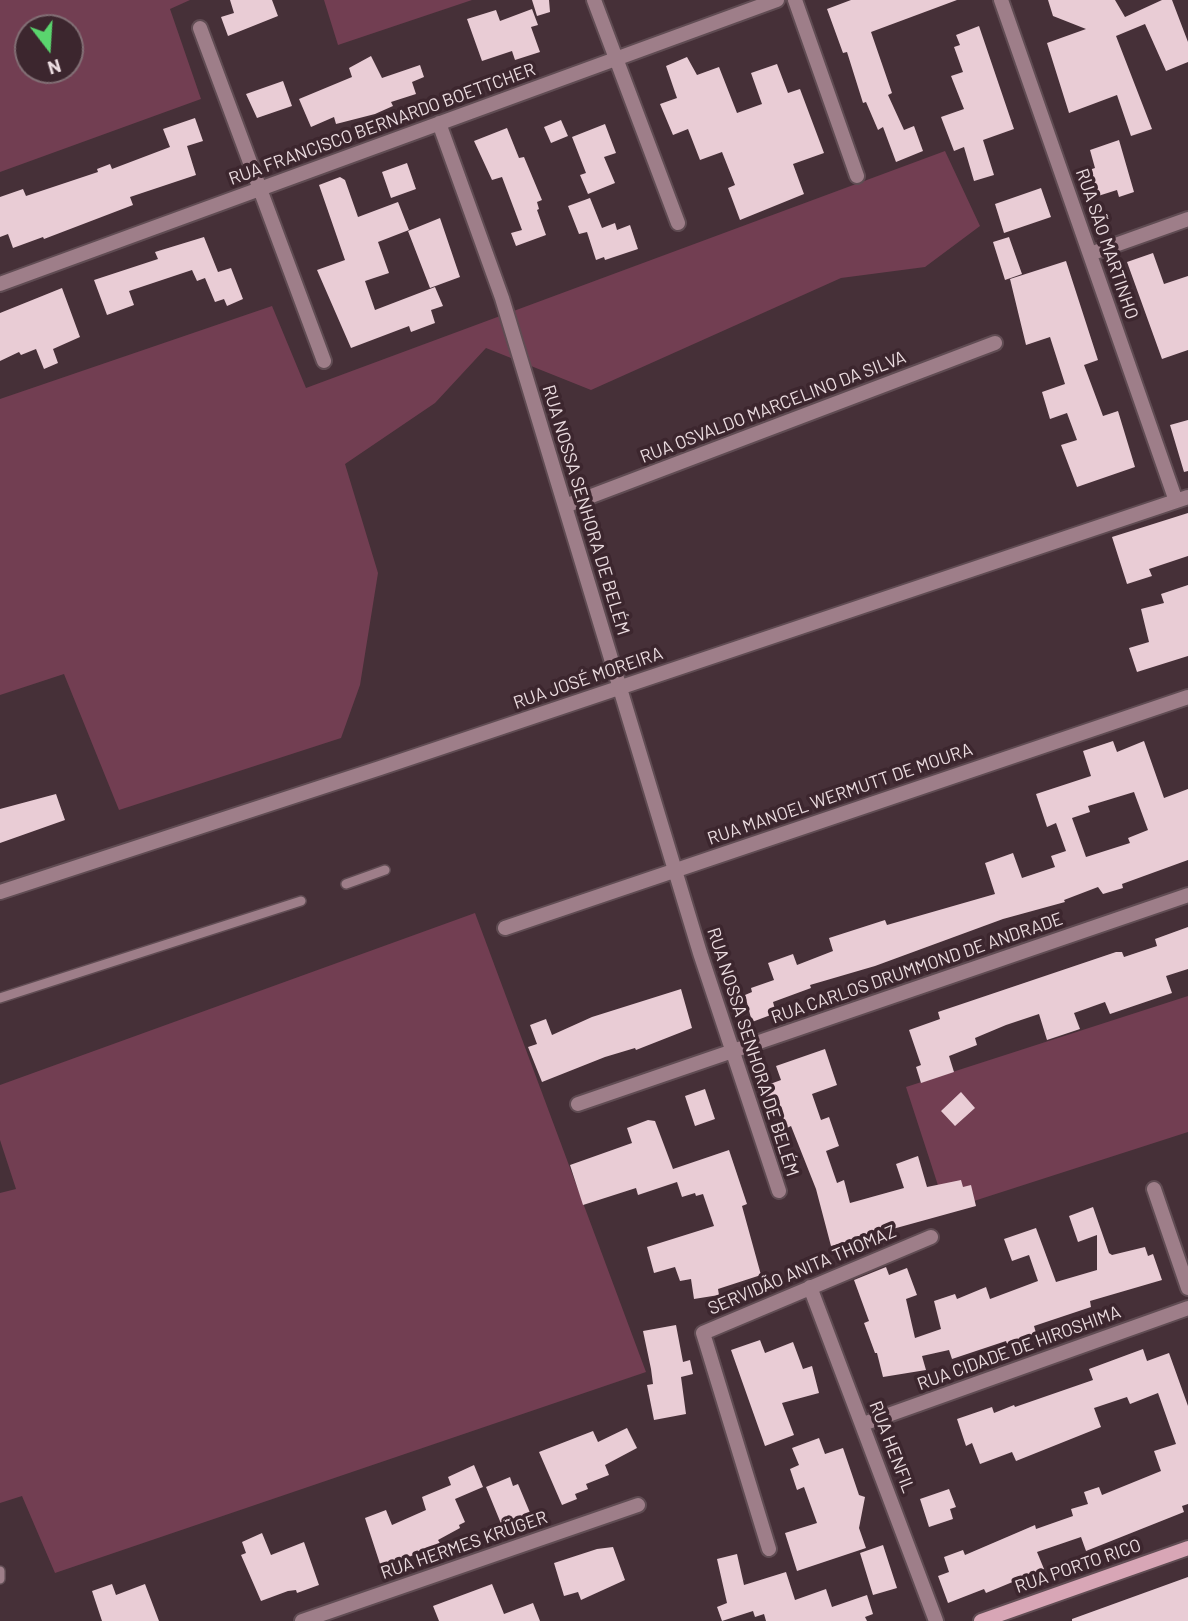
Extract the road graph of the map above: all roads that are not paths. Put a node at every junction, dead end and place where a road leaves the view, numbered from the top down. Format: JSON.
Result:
{"nodes":[{"id":1,"x":594,"y":0,"type":"edge"},
{"id":2,"x":776,"y":0,"type":"edge"},
{"id":3,"x":795,"y":0,"type":"edge"},
{"id":4,"x":1001,"y":0,"type":"edge"},
{"id":5,"x":200,"y":28,"type":"dead end"},
{"id":6,"x":616,"y":59,"type":"junction"},
{"id":7,"x":439,"y":123,"type":"junction"},
{"id":8,"x":857,"y":176,"type":"dead end"},
{"id":9,"x":260,"y":189,"type":"junction"},
{"id":10,"x":1188,"y":219,"type":"edge"},
{"id":11,"x":678,"y":223,"type":"dead end"},
{"id":12,"x":1090,"y":254,"type":"junction"},
{"id":13,"x":0,"y":284,"type":"edge"},
{"id":14,"x":995,"y":343,"type":"dead end"},
{"id":15,"x":324,"y":361,"type":"dead end"},
{"id":16,"x":1182,"y":498,"type":"edge"},
{"id":17,"x":565,"y":506,"type":"junction"},
{"id":18,"x":620,"y":687,"type":"junction"},
{"id":19,"x":1188,"y":697,"type":"edge"},
{"id":20,"x":385,"y":870,"type":"dead end"},
{"id":21,"x":675,"y":871,"type":"junction"},
{"id":22,"x":346,"y":884,"type":"dead end"},
{"id":23,"x":0,"y":892,"type":"edge"},
{"id":24,"x":1188,"y":895,"type":"edge"},
{"id":25,"x":301,"y":901,"type":"dead end"},
{"id":26,"x":505,"y":928,"type":"dead end"},
{"id":27,"x":0,"y":998,"type":"edge"},
{"id":28,"x":732,"y":1051,"type":"junction"},
{"id":29,"x":578,"y":1104,"type":"dead end"},
{"id":30,"x":1154,"y":1189,"type":"dead end"},
{"id":31,"x":779,"y":1191,"type":"dead end"},
{"id":32,"x":931,"y":1237,"type":"dead end"},
{"id":33,"x":810,"y":1287,"type":"junction"},
{"id":34,"x":1188,"y":1288,"type":"edge"},
{"id":35,"x":1188,"y":1308,"type":"edge"},
{"id":36,"x":863,"y":1424,"type":"junction"},
{"id":37,"x":638,"y":1505,"type":"dead end"},
{"id":38,"x":1188,"y":1548,"type":"edge"},
{"id":39,"x":769,"y":1549,"type":"dead end"},
{"id":40,"x":0,"y":1571,"type":"edge"},
{"id":41,"x":0,"y":1578,"type":"edge"},
{"id":42,"x":302,"y":1621,"type":"edge"},
{"id":43,"x":936,"y":1621,"type":"edge"},
{"id":44,"x":981,"y":1621,"type":"edge"}],
"edges":[{"from":1,"to":6,"type":"street"},
{"from":2,"to":6,"type":"street","name":"RUA FRANCISCO BERNARDO BOETTCHER"},
{"from":3,"to":8,"type":"street"},
{"from":4,"to":12,"type":"street","name":"RUA SÃO MARTINHO"},
{"from":5,"to":9,"type":"street"},
{"from":6,"to":7,"type":"street","name":"RUA FRANCISCO BERNARDO BOETTCHER"},
{"from":6,"to":11,"type":"street"},
{"from":7,"to":9,"type":"street","name":"RUA FRANCISCO BERNARDO BOETTCHER"},
{"from":7,"to":17,"type":"street","name":"RUA NOSSA SENHORA DE BELÉM"},
{"from":9,"to":13,"type":"street","name":"RUA FRANCISCO BERNARDO BOETTCHER"},
{"from":9,"to":15,"type":"street"},
{"from":10,"to":12,"type":"street"},
{"from":12,"to":16,"type":"street","name":"RUA SÃO MARTINHO"},
{"from":14,"to":17,"type":"street","name":"RUA OSVALDO MARCELINO DA SILVA"},
{"from":16,"to":18,"type":"street","name":"RUA JOSÉ MOREIRA"},
{"from":17,"to":18,"type":"street","name":"RUA NOSSA SENHORA DE BELÉM"},
{"from":18,"to":21,"type":"street","name":"RUA NOSSA SENHORA DE BELÉM"},
{"from":18,"to":23,"type":"street","name":"RUA JOSÉ MOREIRA"},
{"from":19,"to":21,"type":"street","name":"RUA MANOEL WERMUTT DE MOURA"},
{"from":20,"to":22,"type":"lane"},
{"from":21,"to":26,"type":"street","name":"RUA MANOEL WERMUTT DE MOURA"},
{"from":21,"to":28,"type":"street","name":"RUA NOSSA SENHORA DE BELÉM"},
{"from":24,"to":28,"type":"street","name":"RUA CARLOS DRUMMOND DE ANDRADE"},
{"from":25,"to":27,"type":"lane"},
{"from":28,"to":29,"type":"street","name":"RUA CARLOS DRUMMOND DE ANDRADE"},
{"from":28,"to":31,"type":"street","name":"RUA NOSSA SENHORA DE BELÉM"},
{"from":30,"to":34,"type":"street"},
{"from":32,"to":33,"type":"street","name":"SERVIDÃO ANITA THOMAZ"},
{"from":33,"to":36,"type":"street","name":"RUA HENFIL"},
{"from":33,"to":39,"type":"street","name":"SERVIDÃO ANITA THOMAZ"},
{"from":35,"to":36,"type":"street","name":"RUA CIDADE DE HIROSHIMA"},
{"from":36,"to":43,"type":"street","name":"RUA HENFIL"},
{"from":37,"to":42,"type":"street","name":"RUA HERMES KRÜGER"},
{"from":38,"to":44,"type":"main road","name":"RUA PORTO RICO"},
{"from":40,"to":41,"type":"lane"}]}
